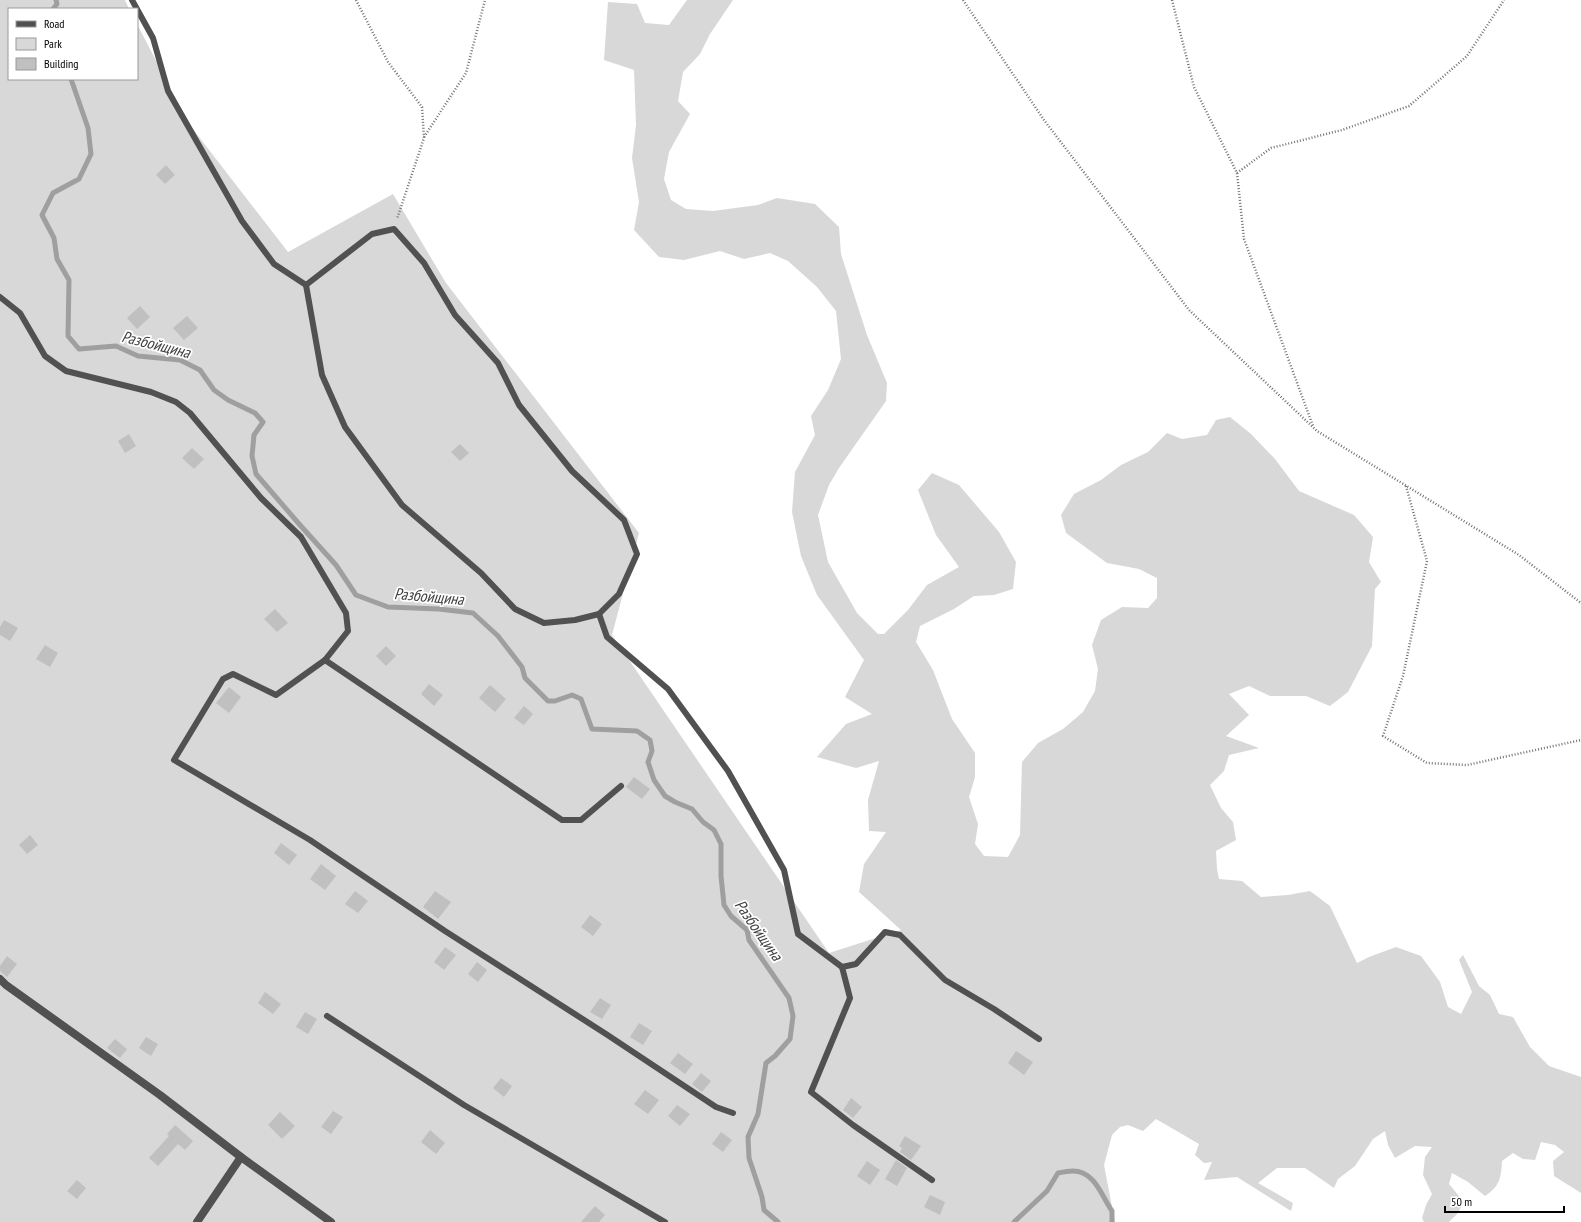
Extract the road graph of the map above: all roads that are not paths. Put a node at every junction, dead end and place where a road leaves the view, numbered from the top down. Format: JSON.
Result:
{"nodes":[{"id":1,"x":138,"y":11,"type":"edge"},
{"id":2,"x":306,"y":285,"type":"junction"},
{"id":3,"x":0,"y":297,"type":"edge"},
{"id":4,"x":599,"y":614,"type":"junction"},
{"id":5,"x":325,"y":660,"type":"junction"},
{"id":6,"x":621,"y":786,"type":"dead end"},
{"id":7,"x":842,"y":967,"type":"junction"},
{"id":8,"x":0,"y":979,"type":"edge"},
{"id":9,"x":327,"y":1016,"type":"dead end"},
{"id":10,"x":1039,"y":1039,"type":"dead end"},
{"id":11,"x":734,"y":1113,"type":"dead end"},
{"id":12,"x":241,"y":1157,"type":"junction"},
{"id":13,"x":932,"y":1180,"type":"dead end"},
{"id":14,"x":330,"y":1221,"type":"edge"},
{"id":15,"x":197,"y":1222,"type":"edge"},
{"id":16,"x":665,"y":1222,"type":"edge"}],
"edges":[{"from":1,"to":2,"type":"lane"},
{"from":2,"to":4,"type":"lane"},
{"from":2,"to":4,"type":"lane"},
{"from":3,"to":5,"type":"lane"},
{"from":4,"to":7,"type":"lane"},
{"from":5,"to":6,"type":"lane"},
{"from":5,"to":11,"type":"lane"},
{"from":7,"to":10,"type":"lane"},
{"from":7,"to":13,"type":"lane"},
{"from":8,"to":12,"type":"street"},
{"from":9,"to":16,"type":"lane"},
{"from":12,"to":14,"type":"street"},
{"from":12,"to":15,"type":"street"}]}
